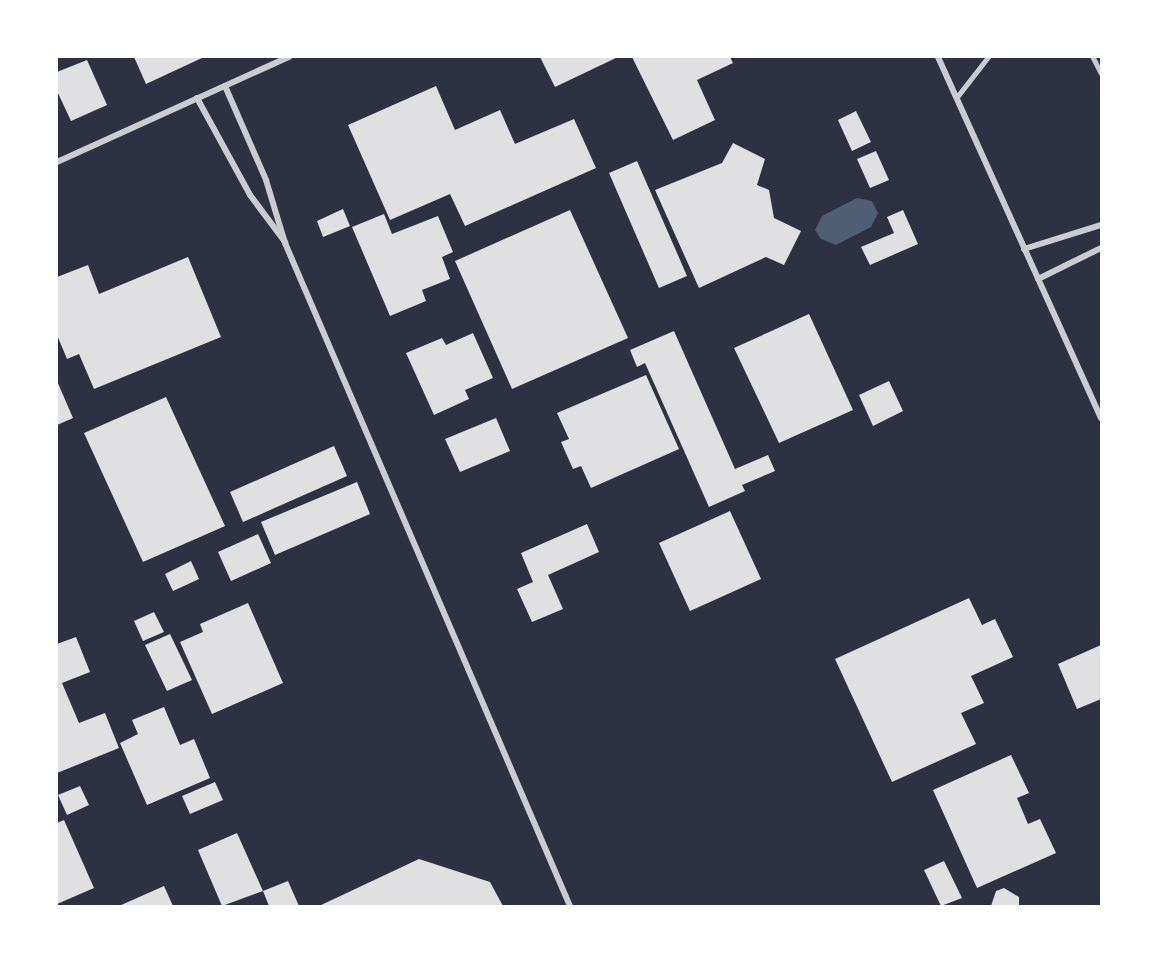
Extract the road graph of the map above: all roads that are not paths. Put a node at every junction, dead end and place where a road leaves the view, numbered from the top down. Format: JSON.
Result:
{"nodes":[{"id":1,"x":288,"y":57,"type":"edge"},
{"id":2,"x":938,"y":57,"type":"edge"},
{"id":3,"x":988,"y":57,"type":"edge"},
{"id":4,"x":1094,"y":57,"type":"edge"},
{"id":5,"x":1101,"y":73,"type":"edge"},
{"id":6,"x":225,"y":86,"type":"junction"},
{"id":7,"x":957,"y":97,"type":"junction"},
{"id":8,"x":197,"y":98,"type":"junction"},
{"id":9,"x":57,"y":162,"type":"edge"},
{"id":10,"x":1101,"y":225,"type":"edge"},
{"id":11,"x":285,"y":243,"type":"junction"},
{"id":12,"x":1101,"y":248,"type":"edge"},
{"id":13,"x":1024,"y":249,"type":"junction"},
{"id":14,"x":1038,"y":279,"type":"junction"},
{"id":15,"x":1101,"y":418,"type":"edge"},
{"id":16,"x":570,"y":906,"type":"edge"}],
"edges":[{"from":1,"to":6,"type":"street"},
{"from":2,"to":7,"type":"street"},
{"from":3,"to":7,"type":"lane"},
{"from":4,"to":5,"type":"lane"},
{"from":6,"to":8,"type":"street"},
{"from":6,"to":11,"type":"street"},
{"from":7,"to":13,"type":"street"},
{"from":8,"to":9,"type":"street"},
{"from":8,"to":11,"type":"street"},
{"from":10,"to":13,"type":"street"},
{"from":11,"to":16,"type":"street"},
{"from":12,"to":14,"type":"street"},
{"from":13,"to":14,"type":"street"},
{"from":14,"to":15,"type":"street"}]}
